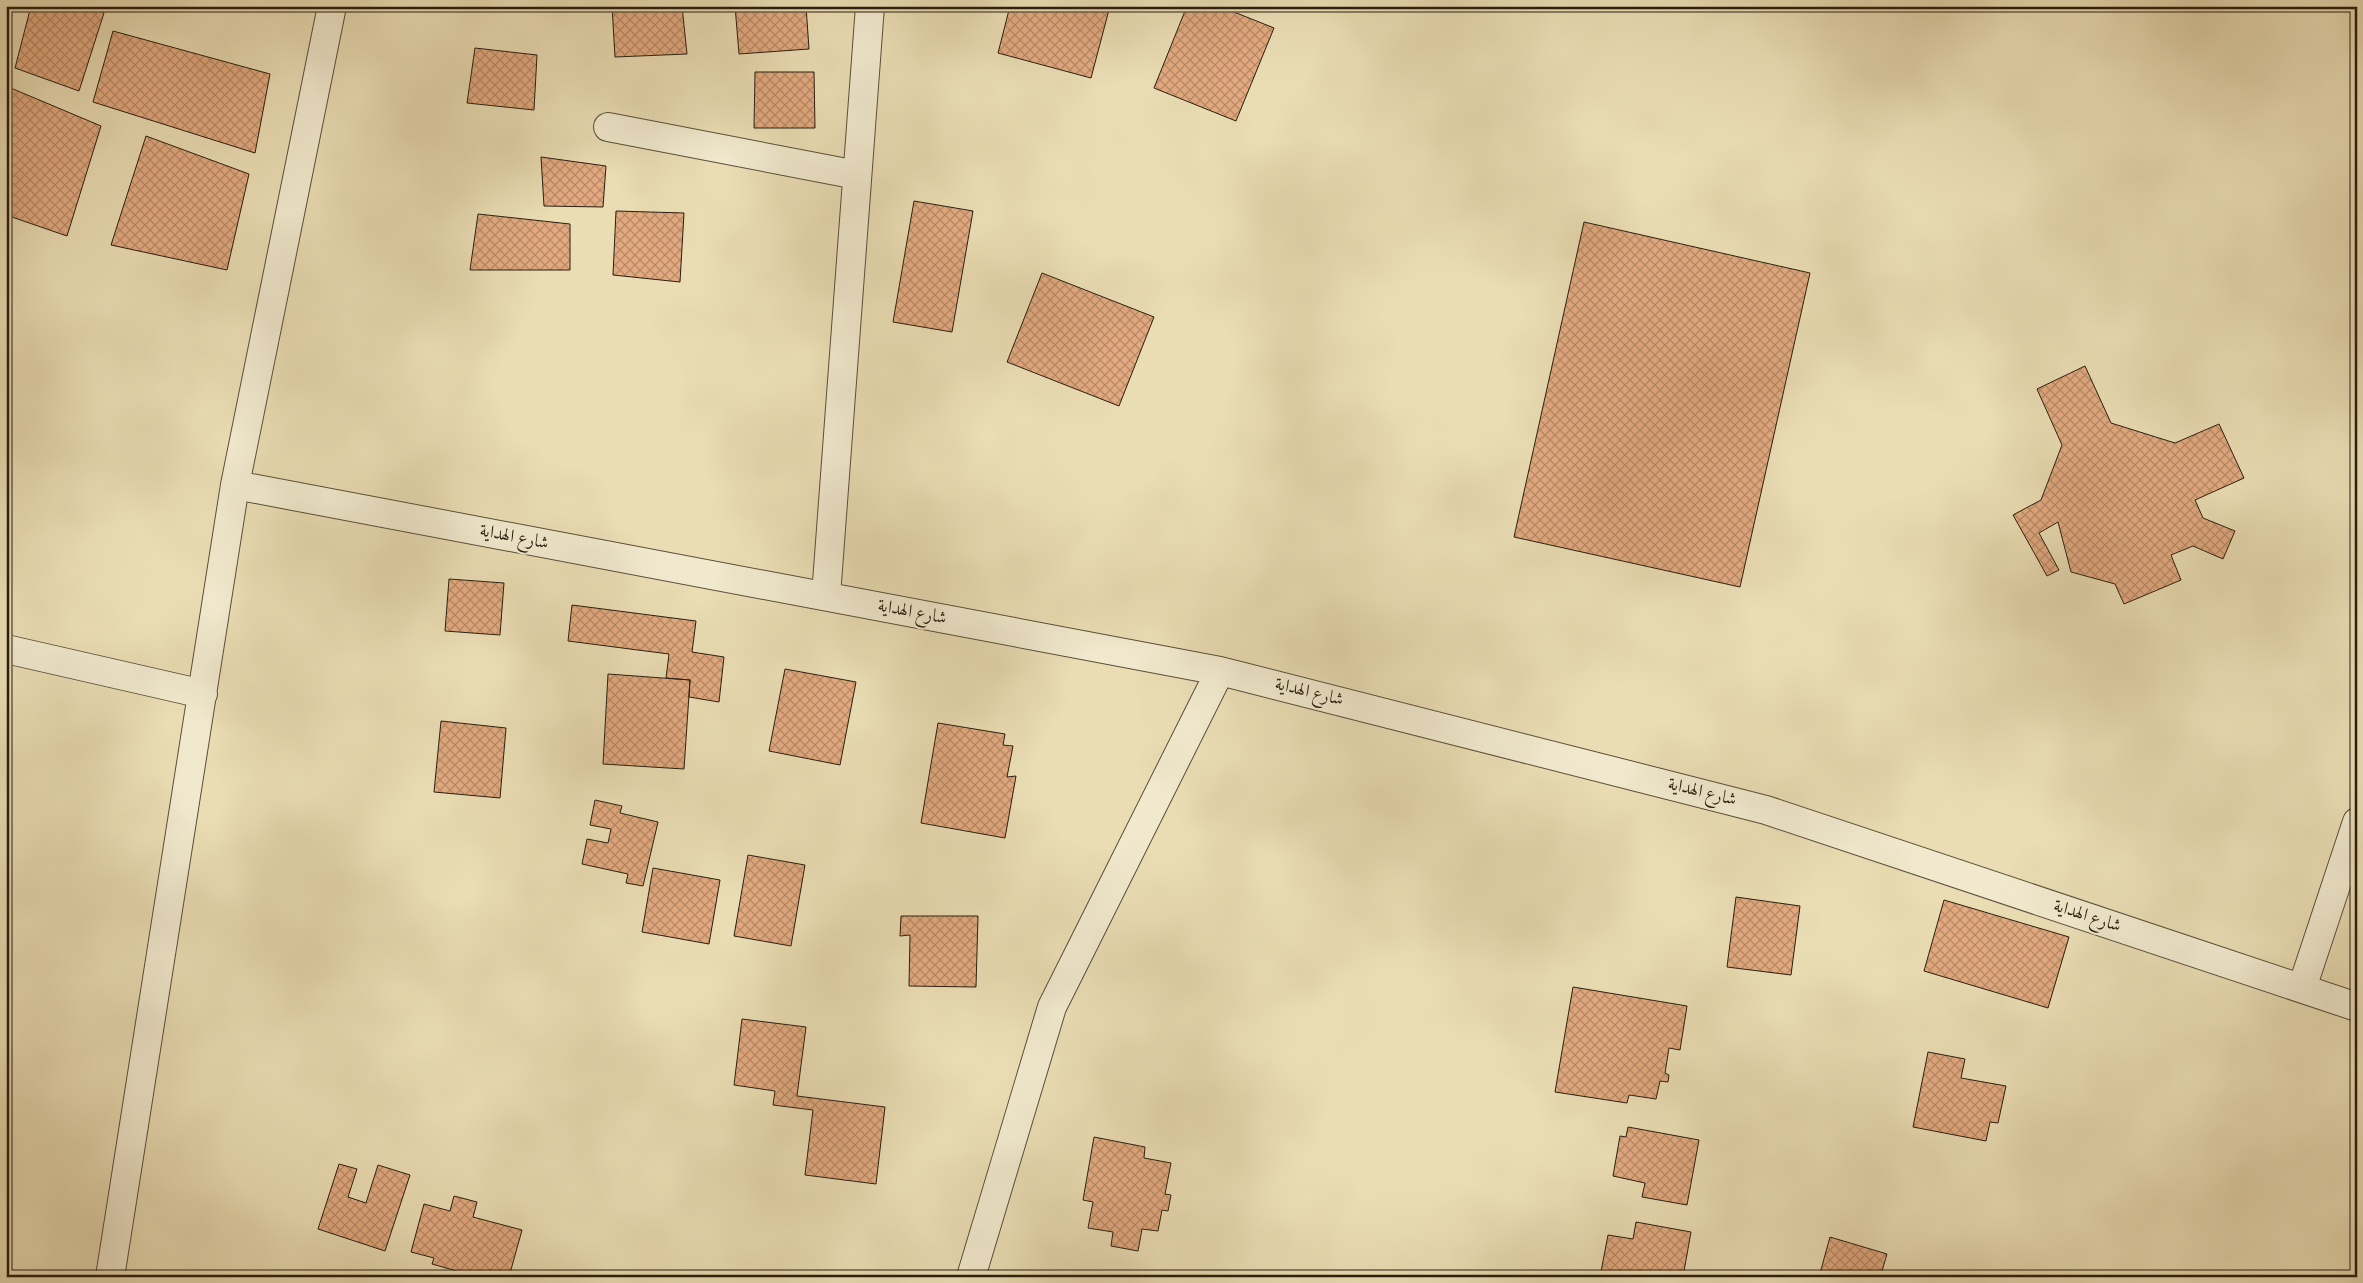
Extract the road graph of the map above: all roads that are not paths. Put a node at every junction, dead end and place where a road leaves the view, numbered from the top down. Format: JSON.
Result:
{"nodes":[{"id":1,"x":332,"y":6,"type":"edge"},
{"id":2,"x":870,"y":6,"type":"edge"},
{"id":3,"x":608,"y":127,"type":"dead end"},
{"id":4,"x":857,"y":175,"type":"junction"},
{"id":5,"x":235,"y":485,"type":"junction"},
{"id":6,"x":826,"y":596,"type":"junction"},
{"id":7,"x":6,"y":649,"type":"edge"},
{"id":8,"x":1220,"y":671,"type":"junction"},
{"id":9,"x":202,"y":694,"type":"junction"},
{"id":10,"x":2357,"y":822,"type":"edge"},
{"id":11,"x":2302,"y":988,"type":"junction"},
{"id":12,"x":2357,"y":1007,"type":"edge"},
{"id":13,"x":110,"y":1277,"type":"edge"},
{"id":14,"x":971,"y":1277,"type":"edge"}],
"edges":[{"from":1,"to":5,"type":"street"},
{"from":2,"to":4,"type":"street"},
{"from":3,"to":4,"type":"street"},
{"from":4,"to":6,"type":"street"},
{"from":5,"to":6,"type":"street","name":"شارع الهداية"},
{"from":5,"to":9,"type":"street"},
{"from":6,"to":8,"type":"street","name":"شارع الهداية"},
{"from":7,"to":9,"type":"street"},
{"from":8,"to":11,"type":"street","name":"شارع الهداية"},
{"from":8,"to":14,"type":"street"},
{"from":9,"to":13,"type":"street"},
{"from":10,"to":11,"type":"street"},
{"from":11,"to":12,"type":"street","name":"شارع الهداية"}]}
